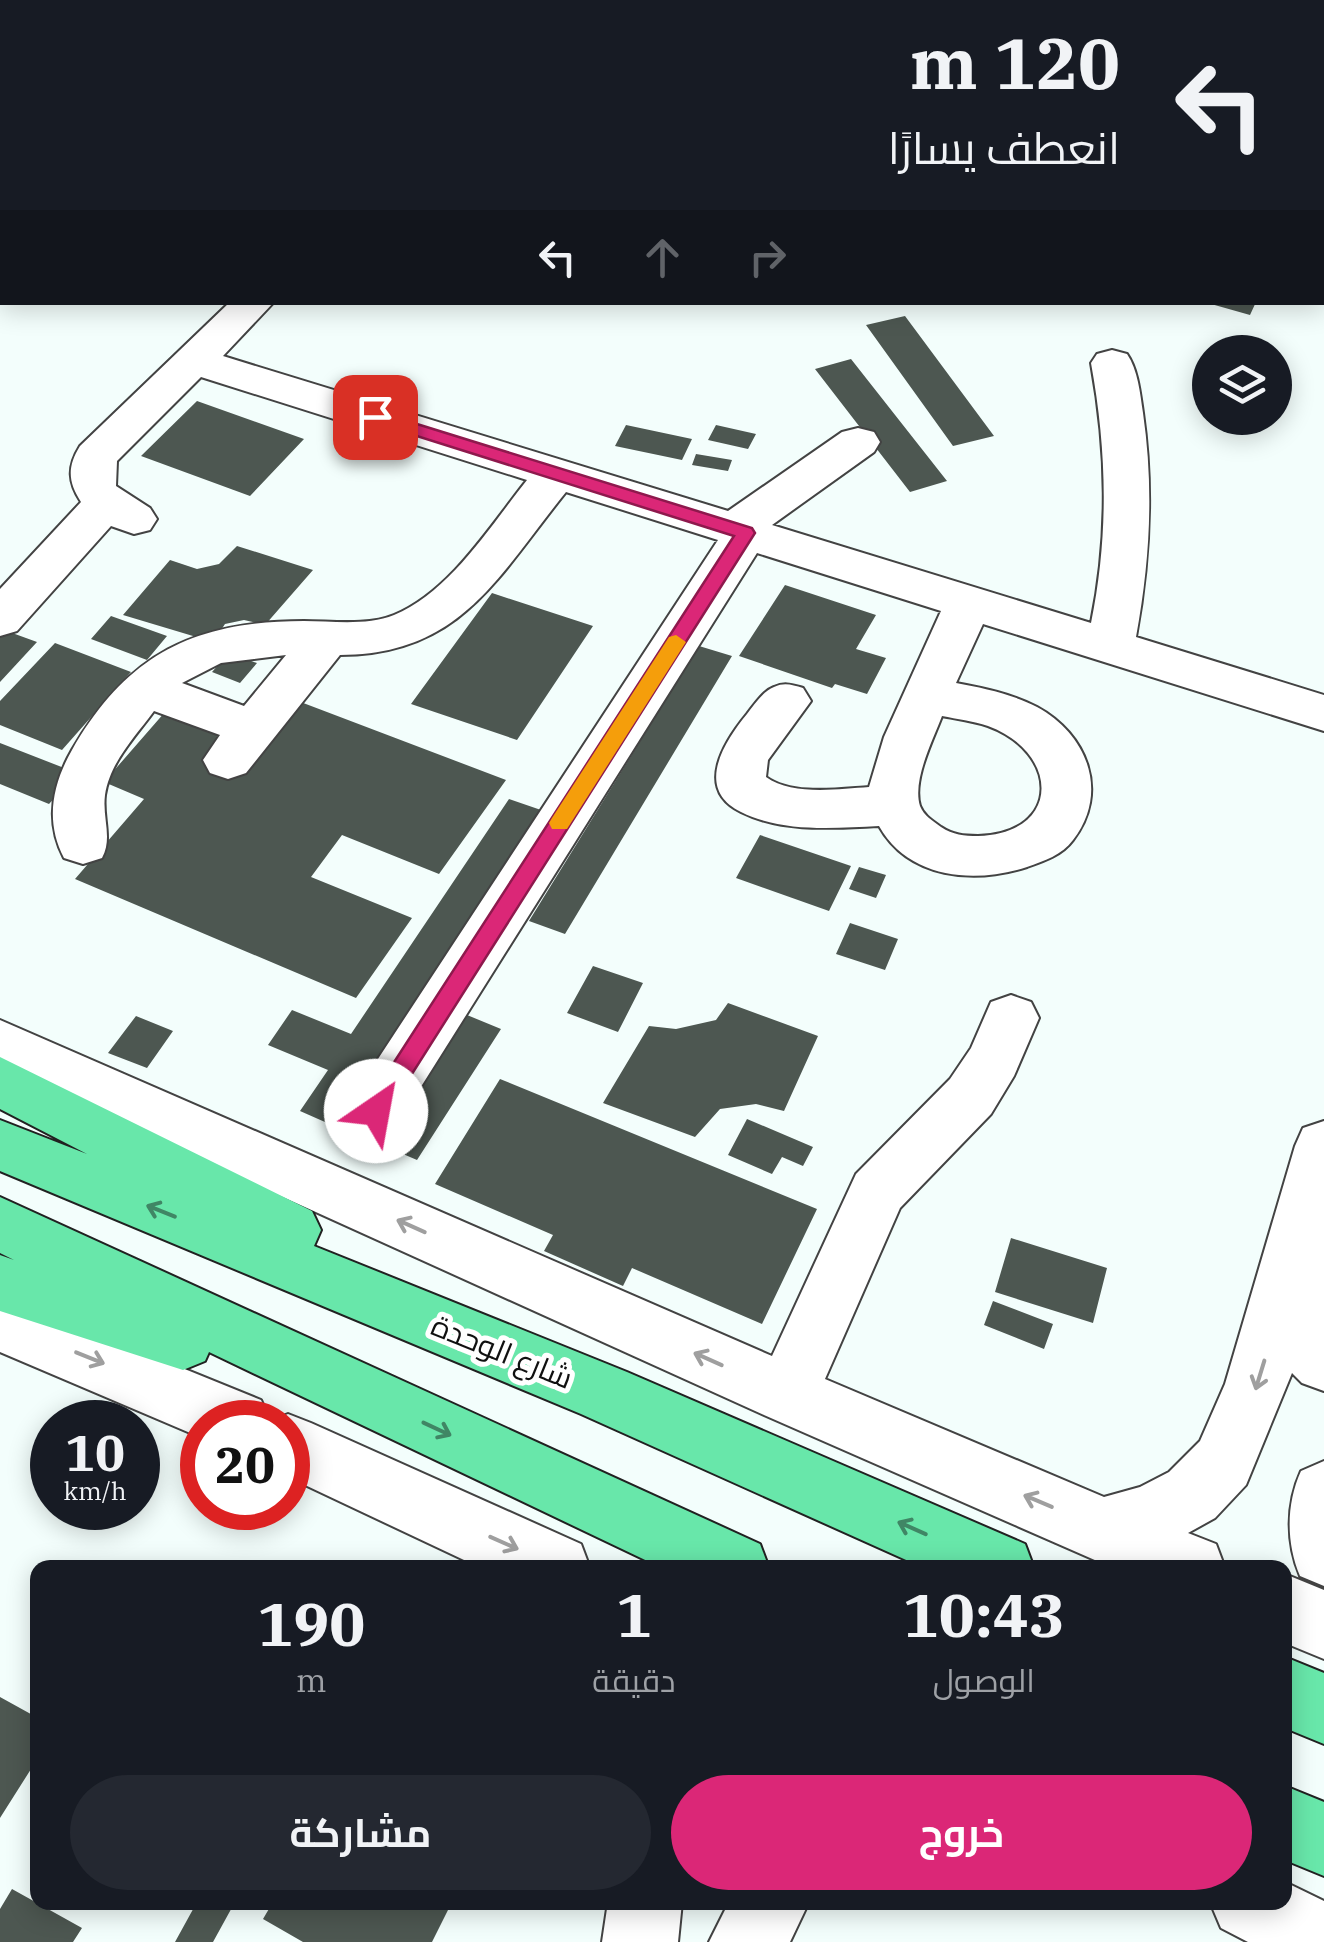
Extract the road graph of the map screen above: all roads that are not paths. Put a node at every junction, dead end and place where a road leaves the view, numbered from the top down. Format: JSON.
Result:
{"nodes":[{"id":1,"x":251,"y":305,"type":"edge"},
{"id":2,"x":194,"y":361,"type":"junction"},
{"id":3,"x":1112,"y":362,"type":"dead end"},
{"id":4,"x":858,"y":442,"type":"dead end"},
{"id":5,"x":557,"y":474,"type":"junction"},
{"id":6,"x":740,"y":531,"type":"junction"},
{"id":7,"x":969,"y":601,"type":"junction"},
{"id":8,"x":0,"y":619,"type":"edge"},
{"id":9,"x":326,"y":638,"type":"junction"},
{"id":10,"x":1110,"y":646,"type":"junction"},
{"id":11,"x":160,"y":677,"type":"junction"},
{"id":12,"x":928,"y":695,"type":"junction"},
{"id":13,"x":786,"y":701,"type":"dead end"},
{"id":14,"x":1324,"y":713,"type":"edge"},
{"id":15,"x":894,"y":806,"type":"junction"},
{"id":16,"x":84,"y":844,"type":"dead end"},
{"id":17,"x":1011,"y":1018,"type":"dead end"},
{"id":18,"x":0,"y":1043,"type":"edge"},
{"id":19,"x":0,"y":1080,"type":"edge"},
{"id":20,"x":376,"y":1111,"type":"dead end"},
{"id":21,"x":0,"y":1145,"type":"edge"},
{"id":22,"x":1321,"y":1157,"type":"edge"},
{"id":23,"x":0,"y":1224,"type":"edge"},
{"id":24,"x":0,"y":1283,"type":"edge"},
{"id":25,"x":0,"y":1322,"type":"edge"},
{"id":26,"x":1324,"y":1362,"type":"edge"},
{"id":27,"x":604,"y":1393,"type":"junction"},
{"id":28,"x":787,"y":1394,"type":"junction"},
{"id":29,"x":186,"y":1400,"type":"edge"},
{"id":30,"x":375,"y":1400,"type":"junction"},
{"id":31,"x":310,"y":1455,"type":"edge"},
{"id":32,"x":1324,"y":1492,"type":"edge"},
{"id":33,"x":1104,"y":1530,"type":"junction"},
{"id":34,"x":1324,"y":1553,"type":"edge"},
{"id":35,"x":540,"y":1560,"type":"edge"},
{"id":36,"x":719,"y":1560,"type":"edge"},
{"id":37,"x":983,"y":1560,"type":"edge"},
{"id":38,"x":1173,"y":1560,"type":"edge"},
{"id":39,"x":1292,"y":1611,"type":"edge"},
{"id":40,"x":1324,"y":1625,"type":"edge"},
{"id":41,"x":1292,"y":1695,"type":"edge"},
{"id":42,"x":1324,"y":1709,"type":"edge"},
{"id":43,"x":1292,"y":1825,"type":"edge"},
{"id":44,"x":1324,"y":1840,"type":"edge"},
{"id":45,"x":644,"y":1910,"type":"edge"},
{"id":46,"x":729,"y":1910,"type":"edge"},
{"id":47,"x":767,"y":1910,"type":"edge"},
{"id":48,"x":1263,"y":1910,"type":"edge"},
{"id":49,"x":1324,"y":1940,"type":"edge"},
{"id":50,"x":640,"y":1942,"type":"edge"},
{"id":51,"x":722,"y":1942,"type":"edge"},
{"id":52,"x":748,"y":1942,"type":"edge"}],
"edges":[{"from":1,"to":2,"type":"street"},
{"from":2,"to":5,"type":"street"},
{"from":2,"to":8,"type":"street"},
{"from":3,"to":10,"type":"street"},
{"from":4,"to":6,"type":"street"},
{"from":5,"to":6,"type":"street"},
{"from":5,"to":9,"type":"street"},
{"from":6,"to":7,"type":"street"},
{"from":6,"to":20,"type":"street"},
{"from":7,"to":10,"type":"street"},
{"from":7,"to":12,"type":"street"},
{"from":9,"to":11,"type":"street"},
{"from":9,"to":11,"type":"street"},
{"from":10,"to":14,"type":"street"},
{"from":11,"to":16,"type":"street"},
{"from":12,"to":15,"type":"street"},
{"from":12,"to":15,"type":"street"},
{"from":13,"to":15,"type":"street"},
{"from":17,"to":28,"type":"street"},
{"from":28,"to":18,"type":"street","one_way":true},
{"from":19,"to":27,"type":"highway"},
{"from":27,"to":21,"type":"highway","name":"شارع الوحدة","one_way":true},
{"from":22,"to":26,"type":"street"},
{"from":22,"to":33,"type":"street","one_way":true},
{"from":23,"to":30,"type":"highway"},
{"from":24,"to":30,"type":"highway"},
{"from":25,"to":29,"type":"street","one_way":true},
{"from":37,"to":27,"type":"highway","name":"شارع الوحدة","one_way":true},
{"from":33,"to":28,"type":"street","one_way":true},
{"from":30,"to":36,"type":"highway","one_way":true},
{"from":31,"to":35,"type":"street","one_way":true},
{"from":32,"to":34,"type":"street"},
{"from":33,"to":38,"type":"street"},
{"from":39,"to":40,"type":"street"},
{"from":41,"to":42,"type":"highway"},
{"from":43,"to":44,"type":"highway"},
{"from":45,"to":50,"type":"street"},
{"from":46,"to":51,"type":"street"},
{"from":47,"to":52,"type":"street"},
{"from":48,"to":49,"type":"street"}]}
